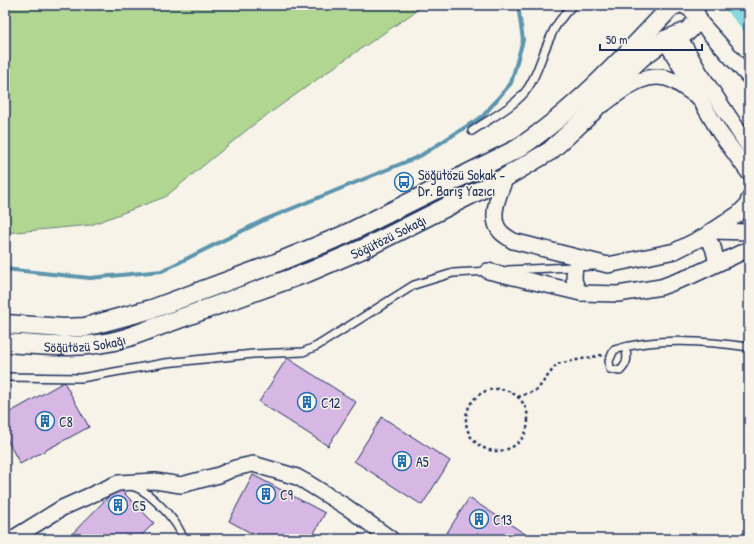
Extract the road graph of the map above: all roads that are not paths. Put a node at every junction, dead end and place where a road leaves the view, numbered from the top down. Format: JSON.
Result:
{"nodes":[{"id":1,"x":573,"y":5,"type":"edge"},
{"id":2,"x":677,"y":5,"type":"edge"},
{"id":3,"x":698,"y":20,"type":"junction"},
{"id":4,"x":658,"y":21,"type":"junction"},
{"id":5,"x":672,"y":38,"type":"junction"},
{"id":6,"x":749,"y":77,"type":"edge"},
{"id":7,"x":701,"y":99,"type":"junction"},
{"id":8,"x":592,"y":112,"type":"junction"},
{"id":9,"x":472,"y":131,"type":"dead end"},
{"id":10,"x":749,"y":147,"type":"edge"},
{"id":11,"x":749,"y":173,"type":"edge"},
{"id":12,"x":506,"y":177,"type":"junction"},
{"id":13,"x":749,"y":199,"type":"edge"},
{"id":14,"x":749,"y":232,"type":"edge"},
{"id":15,"x":708,"y":234,"type":"junction"},
{"id":16,"x":749,"y":249,"type":"edge"},
{"id":17,"x":717,"y":263,"type":"junction"},
{"id":18,"x":608,"y":265,"type":"junction"},
{"id":19,"x":576,"y":268,"type":"junction"},
{"id":20,"x":488,"y":271,"type":"junction"},
{"id":21,"x":582,"y":293,"type":"junction"},
{"id":22,"x":5,"y":324,"type":"edge"},
{"id":23,"x":5,"y":343,"type":"edge"},
{"id":24,"x":626,"y":347,"type":"junction"},
{"id":25,"x":749,"y":348,"type":"edge"},
{"id":26,"x":5,"y":377,"type":"edge"},
{"id":27,"x":118,"y":483,"type":"junction"},
{"id":28,"x":12,"y":539,"type":"edge"},
{"id":29,"x":183,"y":539,"type":"edge"},
{"id":30,"x":391,"y":539,"type":"edge"}],
"edges":[{"from":1,"to":9,"type":"lane"},
{"from":2,"to":3,"type":"street","name":"Söğütözü Sokağı"},
{"from":2,"to":4,"type":"street","name":"Söğütözü Sokağı"},
{"from":3,"to":5,"type":"street","name":"Söğütözü Sokağı"},
{"from":3,"to":6,"type":"street"},
{"from":4,"to":5,"type":"street"},
{"from":4,"to":22,"type":"street","name":"Söğütözü Sokağı"},
{"from":5,"to":7,"type":"street"},
{"from":5,"to":8,"type":"street","name":"Söğütözü Sokağı"},
{"from":5,"to":10,"type":"street"},
{"from":7,"to":8,"type":"street"},
{"from":7,"to":11,"type":"street"},
{"from":8,"to":12,"type":"street","name":"Söğütözü Sokağı"},
{"from":12,"to":18,"type":"street"},
{"from":12,"to":23,"type":"street","name":"Söğütözü Sokağı"},
{"from":13,"to":15,"type":"street"},
{"from":14,"to":15,"type":"street"},
{"from":15,"to":17,"type":"street"},
{"from":15,"to":18,"type":"street"},
{"from":16,"to":17,"type":"street"},
{"from":17,"to":21,"type":"street"},
{"from":18,"to":19,"type":"lane"},
{"from":19,"to":20,"type":"lane"},
{"from":19,"to":21,"type":"street"},
{"from":20,"to":21,"type":"street"},
{"from":20,"to":26,"type":"lane"},
{"from":24,"to":24,"type":"lane"},
{"from":24,"to":25,"type":"lane"},
{"from":27,"to":28,"type":"street"},
{"from":27,"to":29,"type":"lane"},
{"from":27,"to":30,"type":"street"}]}
